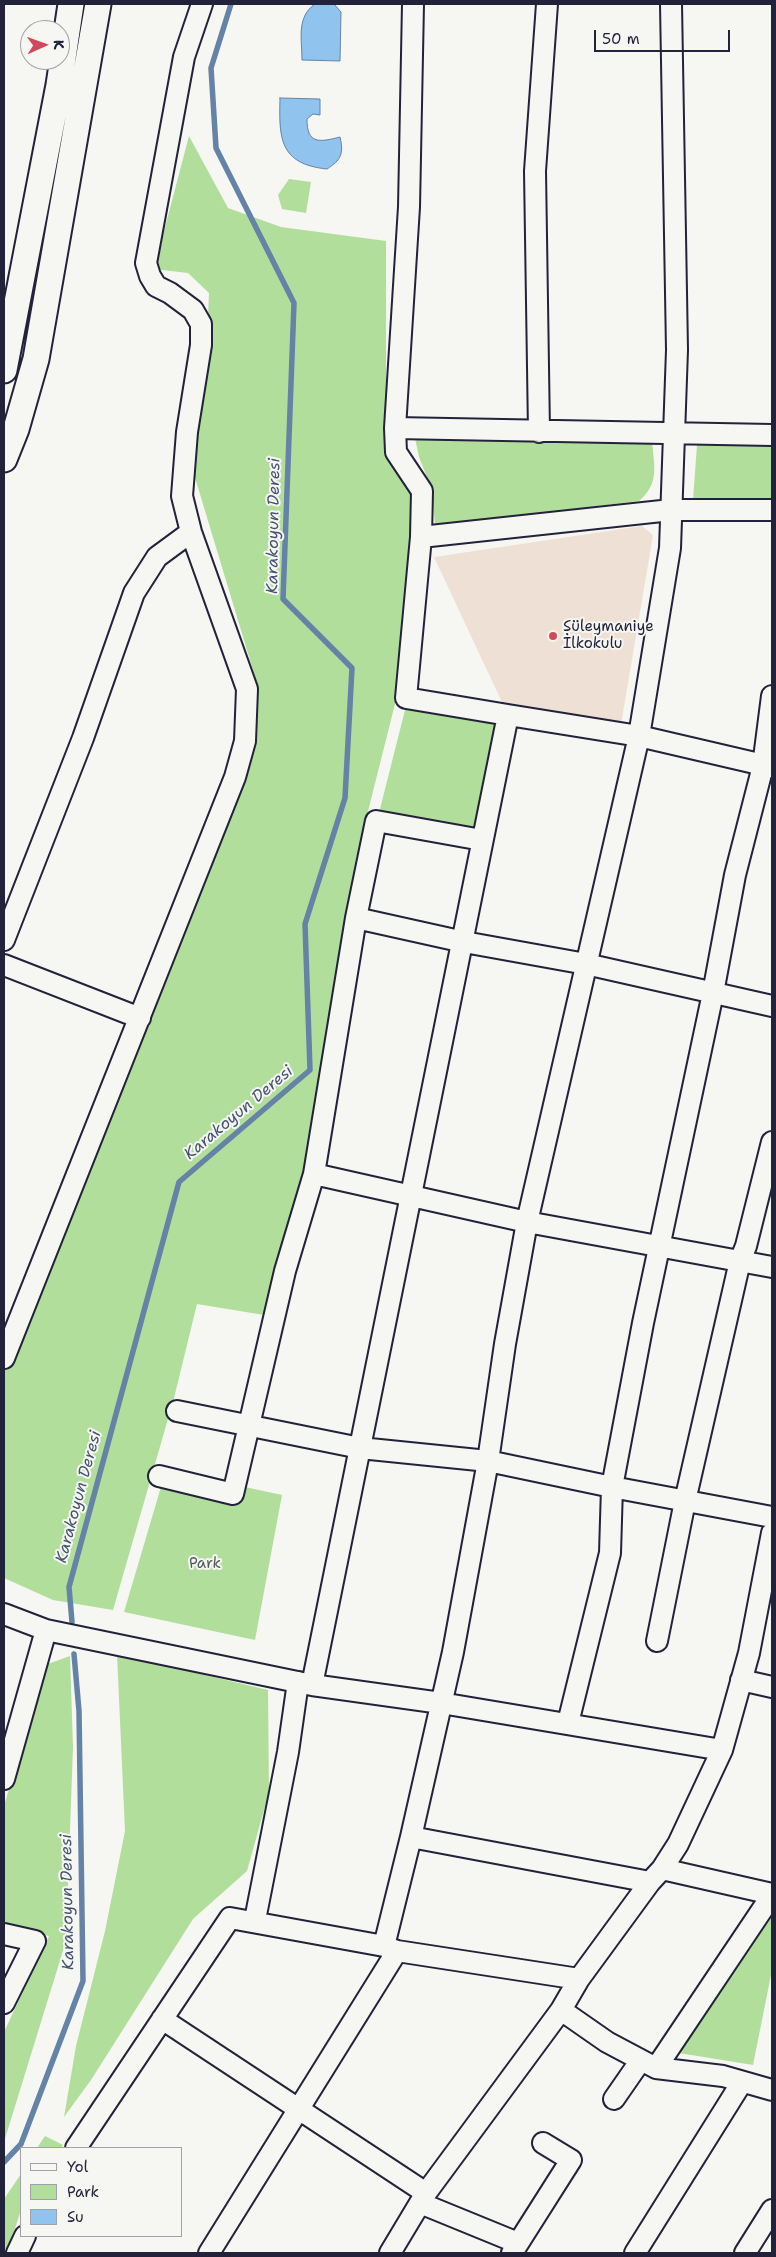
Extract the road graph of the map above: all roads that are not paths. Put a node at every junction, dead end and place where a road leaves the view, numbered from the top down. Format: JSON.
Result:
{"nodes":[{"id":1,"x":71,"y":4,"type":"edge"},
{"id":2,"x":98,"y":4,"type":"edge"},
{"id":3,"x":202,"y":4,"type":"edge"},
{"id":4,"x":413,"y":4,"type":"edge"},
{"id":5,"x":547,"y":4,"type":"edge"},
{"id":6,"x":671,"y":4,"type":"edge"},
{"id":7,"x":4,"y":370,"type":"edge"},
{"id":8,"x":395,"y":428,"type":"junction"},
{"id":9,"x":538,"y":432,"type":"junction"},
{"id":10,"x":674,"y":433,"type":"junction"},
{"id":11,"x":772,"y":435,"type":"edge"},
{"id":12,"x":4,"y":459,"type":"edge"},
{"id":13,"x":671,"y":510,"type":"junction"},
{"id":14,"x":772,"y":510,"type":"edge"},
{"id":15,"x":191,"y":532,"type":"junction"},
{"id":16,"x":421,"y":537,"type":"junction"},
{"id":17,"x":772,"y":696,"type":"edge"},
{"id":18,"x":508,"y":714,"type":"junction"},
{"id":19,"x":639,"y":736,"type":"junction"},
{"id":20,"x":767,"y":766,"type":"edge"},
{"id":21,"x":482,"y":840,"type":"junction"},
{"id":22,"x":356,"y":918,"type":"junction"},
{"id":23,"x":4,"y":940,"type":"edge"},
{"id":24,"x":464,"y":942,"type":"junction"},
{"id":25,"x":586,"y":964,"type":"junction"},
{"id":26,"x":4,"y":965,"type":"edge"},
{"id":27,"x":713,"y":994,"type":"junction"},
{"id":28,"x":772,"y":1006,"type":"edge"},
{"id":29,"x":140,"y":1018,"type":"junction"},
{"id":30,"x":772,"y":1142,"type":"edge"},
{"id":31,"x":314,"y":1174,"type":"junction"},
{"id":32,"x":412,"y":1195,"type":"junction"},
{"id":33,"x":527,"y":1222,"type":"junction"},
{"id":34,"x":660,"y":1246,"type":"junction"},
{"id":35,"x":740,"y":1261,"type":"junction"},
{"id":36,"x":772,"y":1267,"type":"edge"},
{"id":37,"x":4,"y":1358,"type":"edge"},
{"id":38,"x":177,"y":1411,"type":"dead end"},
{"id":39,"x":251,"y":1426,"type":"junction"},
{"id":40,"x":360,"y":1448,"type":"junction"},
{"id":41,"x":488,"y":1461,"type":"junction"},
{"id":42,"x":159,"y":1476,"type":"dead end"},
{"id":43,"x":612,"y":1487,"type":"junction"},
{"id":44,"x":685,"y":1500,"type":"junction"},
{"id":45,"x":772,"y":1517,"type":"edge"},
{"id":46,"x":772,"y":1533,"type":"edge"},
{"id":47,"x":770,"y":1553,"type":"edge"},
{"id":48,"x":4,"y":1614,"type":"edge"},
{"id":49,"x":46,"y":1630,"type":"junction"},
{"id":50,"x":657,"y":1641,"type":"dead end"},
{"id":51,"x":741,"y":1680,"type":"junction"},
{"id":52,"x":305,"y":1683,"type":"junction"},
{"id":53,"x":772,"y":1687,"type":"edge"},
{"id":54,"x":440,"y":1703,"type":"junction"},
{"id":55,"x":568,"y":1723,"type":"junction"},
{"id":56,"x":8,"y":1747,"type":"edge"},
{"id":57,"x":722,"y":1750,"type":"junction"},
{"id":58,"x":4,"y":1778,"type":"edge"},
{"id":59,"x":411,"y":1837,"type":"junction"},
{"id":60,"x":656,"y":1875,"type":"junction"},
{"id":61,"x":772,"y":1895,"type":"edge"},
{"id":62,"x":255,"y":1920,"type":"junction"},
{"id":63,"x":4,"y":1934,"type":"edge"},
{"id":64,"x":390,"y":1948,"type":"junction"},
{"id":65,"x":579,"y":1979,"type":"junction"},
{"id":66,"x":4,"y":2003,"type":"edge"},
{"id":67,"x":561,"y":2010,"type":"junction"},
{"id":68,"x":162,"y":2019,"type":"junction"},
{"id":69,"x":649,"y":2064,"type":"junction"},
{"id":70,"x":742,"y":2082,"type":"junction"},
{"id":71,"x":772,"y":2090,"type":"edge"},
{"id":72,"x":614,"y":2098,"type":"dead end"},
{"id":73,"x":299,"y":2110,"type":"junction"},
{"id":74,"x":543,"y":2144,"type":"dead end"},
{"id":75,"x":77,"y":2147,"type":"edge"},
{"id":76,"x":423,"y":2198,"type":"junction"},
{"id":77,"x":772,"y":2210,"type":"edge"},
{"id":78,"x":25,"y":2237,"type":"edge"},
{"id":79,"x":515,"y":2248,"type":"edge"},
{"id":80,"x":17,"y":2253,"type":"edge"},
{"id":81,"x":208,"y":2253,"type":"edge"},
{"id":82,"x":390,"y":2253,"type":"edge"},
{"id":83,"x":635,"y":2253,"type":"edge"},
{"id":84,"x":745,"y":2253,"type":"edge"}],
"edges":[{"from":1,"to":7,"type":"main road"},
{"from":2,"to":12,"type":"main road"},
{"from":3,"to":15,"type":"street"},
{"from":4,"to":8,"type":"street"},
{"from":5,"to":9,"type":"street"},
{"from":6,"to":10,"type":"street"},
{"from":8,"to":9,"type":"street"},
{"from":8,"to":16,"type":"street"},
{"from":9,"to":10,"type":"street"},
{"from":10,"to":11,"type":"street"},
{"from":10,"to":13,"type":"street"},
{"from":13,"to":14,"type":"street"},
{"from":13,"to":16,"type":"street"},
{"from":13,"to":19,"type":"street"},
{"from":15,"to":23,"type":"street"},
{"from":15,"to":29,"type":"street"},
{"from":16,"to":18,"type":"street"},
{"from":17,"to":20,"type":"street"},
{"from":18,"to":19,"type":"street"},
{"from":18,"to":21,"type":"street"},
{"from":19,"to":20,"type":"street"},
{"from":19,"to":25,"type":"street"},
{"from":20,"to":27,"type":"street"},
{"from":21,"to":22,"type":"street"},
{"from":21,"to":24,"type":"street"},
{"from":22,"to":24,"type":"street"},
{"from":22,"to":31,"type":"street"},
{"from":24,"to":25,"type":"street"},
{"from":24,"to":32,"type":"street"},
{"from":25,"to":27,"type":"street"},
{"from":25,"to":33,"type":"street"},
{"from":26,"to":29,"type":"street"},
{"from":27,"to":28,"type":"street"},
{"from":27,"to":34,"type":"street"},
{"from":29,"to":37,"type":"street"},
{"from":30,"to":35,"type":"street"},
{"from":31,"to":32,"type":"street"},
{"from":31,"to":39,"type":"street"},
{"from":32,"to":33,"type":"street"},
{"from":32,"to":40,"type":"street"},
{"from":33,"to":34,"type":"street"},
{"from":33,"to":41,"type":"street"},
{"from":34,"to":35,"type":"street"},
{"from":34,"to":43,"type":"street"},
{"from":35,"to":36,"type":"street"},
{"from":35,"to":44,"type":"street"},
{"from":38,"to":39,"type":"street"},
{"from":39,"to":40,"type":"street"},
{"from":39,"to":42,"type":"street"},
{"from":40,"to":41,"type":"street"},
{"from":40,"to":52,"type":"street"},
{"from":41,"to":43,"type":"street"},
{"from":41,"to":54,"type":"street"},
{"from":43,"to":44,"type":"street"},
{"from":43,"to":55,"type":"street"},
{"from":44,"to":45,"type":"street"},
{"from":44,"to":50,"type":"street"},
{"from":46,"to":47,"type":"street"},
{"from":47,"to":51,"type":"street"},
{"from":48,"to":49,"type":"street"},
{"from":49,"to":52,"type":"street"},
{"from":49,"to":56,"type":"street"},
{"from":51,"to":53,"type":"street"},
{"from":51,"to":57,"type":"street"},
{"from":52,"to":54,"type":"street"},
{"from":52,"to":62,"type":"street"},
{"from":54,"to":55,"type":"street"},
{"from":54,"to":59,"type":"street"},
{"from":55,"to":57,"type":"street"},
{"from":56,"to":58,"type":"street"},
{"from":57,"to":60,"type":"street"},
{"from":59,"to":60,"type":"street"},
{"from":59,"to":64,"type":"street"},
{"from":60,"to":61,"type":"street"},
{"from":60,"to":65,"type":"street"},
{"from":61,"to":69,"type":"street"},
{"from":62,"to":64,"type":"street"},
{"from":62,"to":68,"type":"street"},
{"from":63,"to":66,"type":"street"},
{"from":64,"to":65,"type":"street"},
{"from":64,"to":73,"type":"street"},
{"from":65,"to":67,"type":"street"},
{"from":67,"to":69,"type":"street"},
{"from":67,"to":76,"type":"street"},
{"from":68,"to":73,"type":"street"},
{"from":68,"to":75,"type":"street"},
{"from":69,"to":70,"type":"street"},
{"from":69,"to":72,"type":"street"},
{"from":70,"to":71,"type":"street"},
{"from":70,"to":83,"type":"street"},
{"from":73,"to":76,"type":"street"},
{"from":73,"to":81,"type":"street"},
{"from":74,"to":79,"type":"street"},
{"from":76,"to":79,"type":"street"},
{"from":76,"to":82,"type":"street"},
{"from":77,"to":84,"type":"street"},
{"from":78,"to":80,"type":"street"}]}
